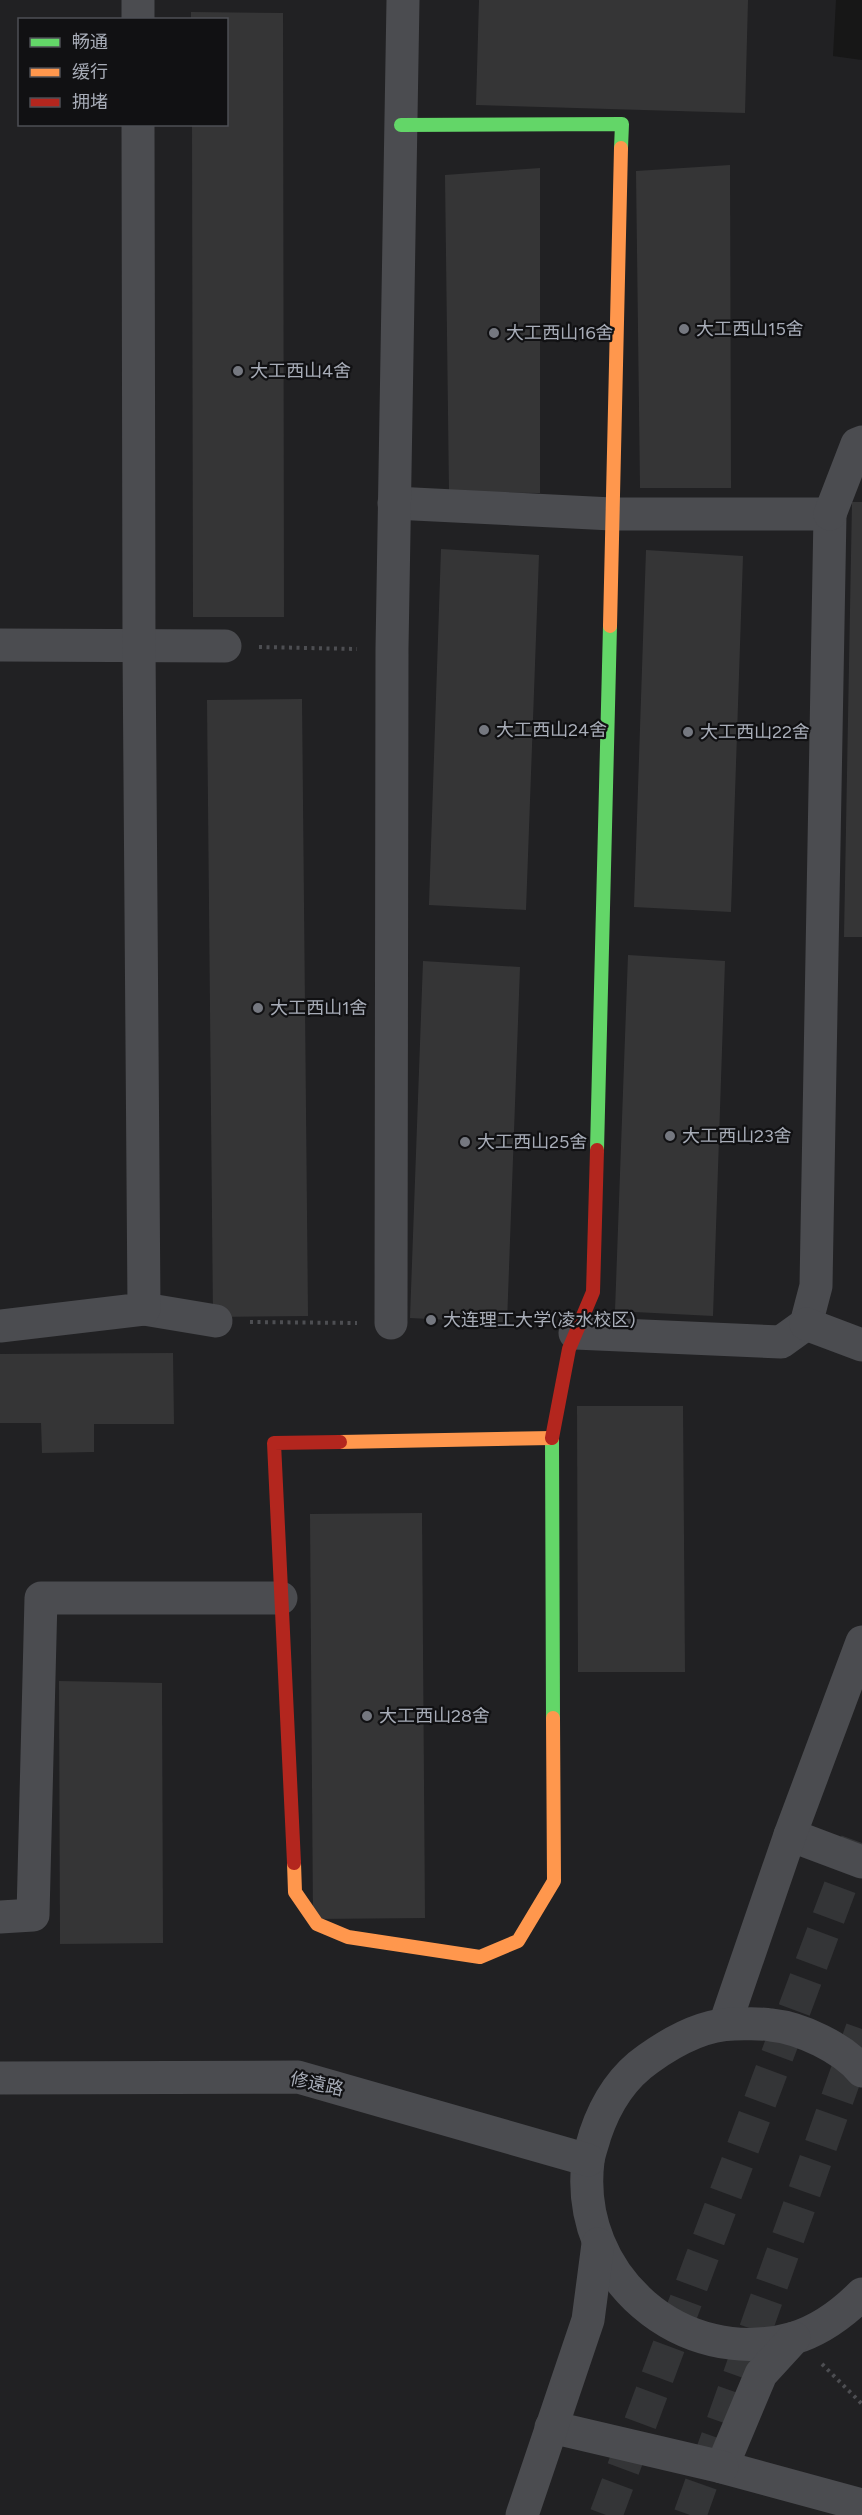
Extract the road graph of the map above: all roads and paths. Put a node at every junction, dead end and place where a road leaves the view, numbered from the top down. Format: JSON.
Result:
{"nodes":[{"id":1,"x":138,"y":0,"type":"edge"},
{"id":2,"x":403,"y":0,"type":"edge"},
{"id":3,"x":138,"y":18,"type":"edge"},
{"id":4,"x":401,"y":125,"type":"junction"},
{"id":5,"x":138,"y":126,"type":"edge"},
{"id":6,"x":862,"y":442,"type":"edge"},
{"id":7,"x":394,"y":503,"type":"junction"},
{"id":8,"x":612,"y":514,"type":"junction"},
{"id":9,"x":830,"y":514,"type":"junction"},
{"id":10,"x":0,"y":645,"type":"edge"},
{"id":11,"x":139,"y":646,"type":"junction"},
{"id":12,"x":225,"y":646,"type":"joint"},
{"id":13,"x":392,"y":650,"type":"junction"},
{"id":14,"x":144,"y":1309,"type":"junction"},
{"id":15,"x":216,"y":1321,"type":"joint"},
{"id":16,"x":392,"y":1323,"type":"joint"},
{"id":17,"x":806,"y":1324,"type":"junction"},
{"id":18,"x":0,"y":1326,"type":"edge"},
{"id":19,"x":575,"y":1333,"type":"junction"},
{"id":20,"x":862,"y":1345,"type":"edge"},
{"id":21,"x":552,"y":1438,"type":"junction"},
{"id":22,"x":280,"y":1598,"type":"junction"},
{"id":23,"x":862,"y":1642,"type":"edge"},
{"id":24,"x":790,"y":1835,"type":"junction"},
{"id":25,"x":862,"y":1862,"type":"edge"},
{"id":26,"x":0,"y":1917,"type":"edge"},
{"id":27,"x":725,"y":2024,"type":"junction"},
{"id":28,"x":860,"y":2065,"type":"edge"},
{"id":29,"x":0,"y":2078,"type":"edge"},
{"id":30,"x":588,"y":2160,"type":"junction"},
{"id":31,"x":598,"y":2244,"type":"junction"},
{"id":32,"x":862,"y":2295,"type":"edge"},
{"id":33,"x":794,"y":2338,"type":"junction"},
{"id":34,"x":862,"y":2403,"type":"edge"},
{"id":35,"x":551,"y":2427,"type":"junction"},
{"id":36,"x":722,"y":2467,"type":"junction"},
{"id":37,"x":862,"y":2505,"type":"edge"},
{"id":38,"x":522,"y":2515,"type":"edge"}],
"edges":[{"from":1,"to":3,"type":"street"},
{"from":2,"to":4,"type":"street"},
{"from":4,"to":7,"type":"street"},
{"from":4,"to":8,"type":"street"},
{"from":5,"to":11,"type":"street"},
{"from":6,"to":9,"type":"street"},
{"from":7,"to":8,"type":"street"},
{"from":7,"to":13,"type":"street"},
{"from":8,"to":9,"type":"street"},
{"from":8,"to":19,"type":"street"},
{"from":9,"to":17,"type":"street"},
{"from":10,"to":11,"type":"street"},
{"from":11,"to":12,"type":"street"},
{"from":11,"to":14,"type":"street"},
{"from":12,"to":13,"type":"path"},
{"from":13,"to":16,"type":"street"},
{"from":14,"to":15,"type":"street"},
{"from":14,"to":18,"type":"street"},
{"from":15,"to":16,"type":"path"},
{"from":17,"to":19,"type":"street"},
{"from":17,"to":20,"type":"street"},
{"from":19,"to":21,"type":"street"},
{"from":21,"to":22,"type":"street"},
{"from":21,"to":22,"type":"street"},
{"from":22,"to":26,"type":"street"},
{"from":23,"to":24,"type":"street"},
{"from":24,"to":25,"type":"street"},
{"from":24,"to":27,"type":"street"},
{"from":27,"to":28,"type":"street"},
{"from":27,"to":30,"type":"street"},
{"from":29,"to":30,"type":"street","name":"修遠路"},
{"from":30,"to":31,"type":"street"},
{"from":31,"to":33,"type":"street"},
{"from":31,"to":35,"type":"street"},
{"from":32,"to":33,"type":"street"},
{"from":33,"to":34,"type":"path"},
{"from":33,"to":36,"type":"street"},
{"from":35,"to":36,"type":"street"},
{"from":35,"to":38,"type":"street"},
{"from":36,"to":37,"type":"street"}]}
